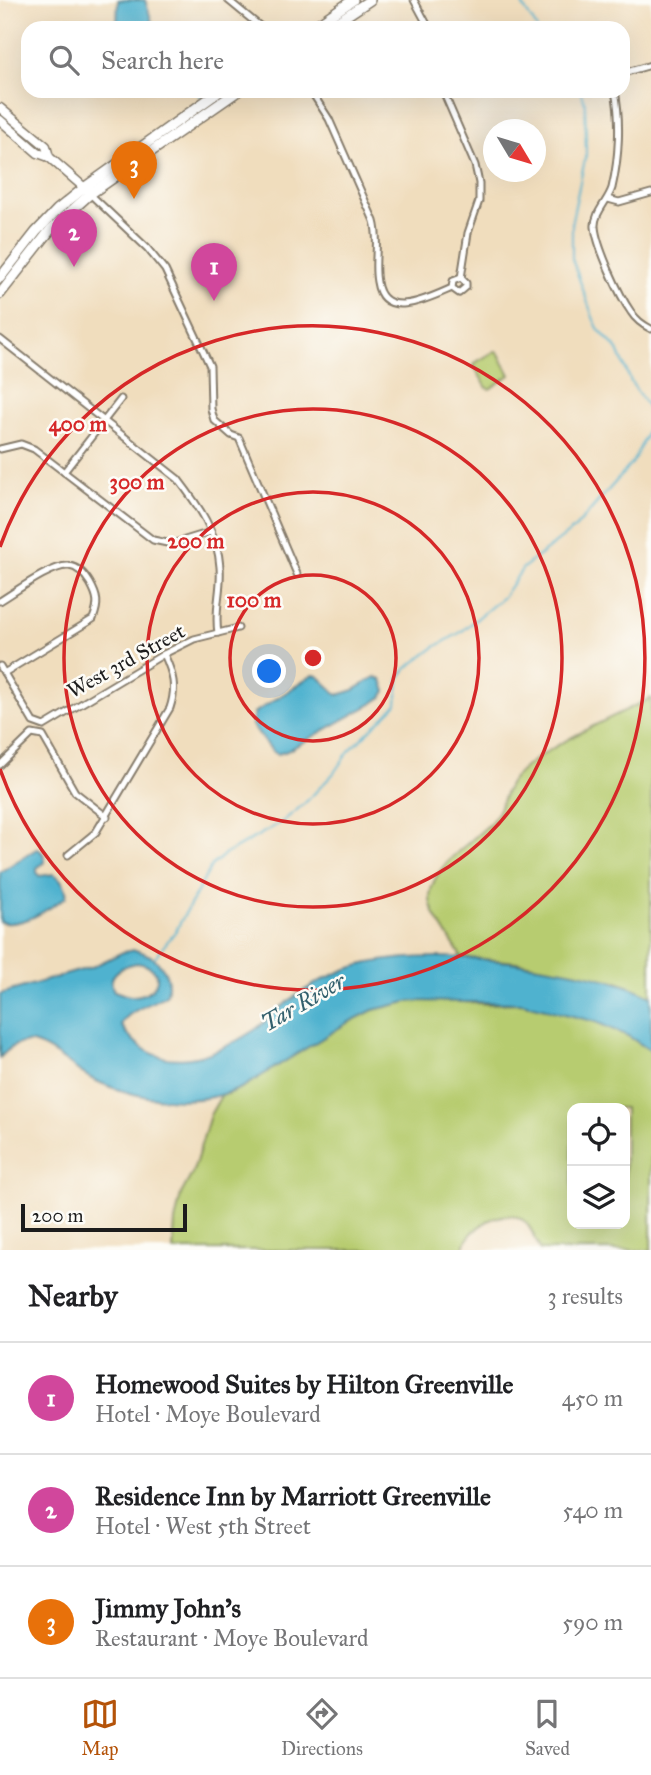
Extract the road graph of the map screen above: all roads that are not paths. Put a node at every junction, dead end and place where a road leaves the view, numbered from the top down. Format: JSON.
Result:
{"nodes":[{"id":1,"x":228,"y":0,"type":"edge"},
{"id":2,"x":353,"y":0,"type":"edge"},
{"id":3,"x":370,"y":0,"type":"edge"},
{"id":4,"x":414,"y":0,"type":"edge"},
{"id":5,"x":254,"y":21,"type":"edge"},
{"id":6,"x":322,"y":21,"type":"edge"},
{"id":7,"x":338,"y":21,"type":"edge"},
{"id":8,"x":425,"y":21,"type":"edge"},
{"id":9,"x":651,"y":65,"type":"edge"},
{"id":10,"x":630,"y":71,"type":"edge"},
{"id":11,"x":211,"y":98,"type":"edge"},
{"id":12,"x":226,"y":98,"type":"edge"},
{"id":13,"x":315,"y":98,"type":"edge"},
{"id":14,"x":446,"y":98,"type":"edge"},
{"id":15,"x":616,"y":98,"type":"edge"},
{"id":16,"x":0,"y":108,"type":"edge"},
{"id":17,"x":0,"y":120,"type":"edge"},
{"id":18,"x":49,"y":157,"type":"junction"},
{"id":19,"x":87,"y":191,"type":"junction"},
{"id":20,"x":651,"y":193,"type":"edge"},
{"id":21,"x":608,"y":199,"type":"junction"},
{"id":22,"x":0,"y":278,"type":"edge"},
{"id":23,"x":461,"y":278,"type":"junction"},
{"id":24,"x":452,"y":288,"type":"junction"},
{"id":25,"x":0,"y":294,"type":"edge"},
{"id":26,"x":651,"y":329,"type":"edge"},
{"id":27,"x":0,"y":339,"type":"edge"},
{"id":28,"x":121,"y":399,"type":"dead end"},
{"id":29,"x":103,"y":421,"type":"junction"},
{"id":30,"x":0,"y":449,"type":"edge"},
{"id":31,"x":64,"y":472,"type":"junction"},
{"id":32,"x":211,"y":532,"type":"junction"},
{"id":33,"x":297,"y":574,"type":"dead end"},
{"id":34,"x":0,"y":601,"type":"edge"},
{"id":35,"x":238,"y":628,"type":"dead end"},
{"id":36,"x":218,"y":633,"type":"junction"},
{"id":37,"x":164,"y":654,"type":"junction"},
{"id":38,"x":2,"y":670,"type":"edge"},
{"id":39,"x":0,"y":765,"type":"edge"},
{"id":40,"x":107,"y":817,"type":"junction"},
{"id":41,"x":68,"y":855,"type":"dead end"}],
"edges":[{"from":1,"to":5,"type":"street"},
{"from":2,"to":6,"type":"main road"},
{"from":3,"to":7,"type":"main road"},
{"from":4,"to":8,"type":"street"},
{"from":9,"to":10,"type":"street"},
{"from":11,"to":19,"type":"main road"},
{"from":12,"to":19,"type":"main road"},
{"from":13,"to":24,"type":"street"},
{"from":14,"to":23,"type":"street"},
{"from":15,"to":21,"type":"street"},
{"from":16,"to":18,"type":"street"},
{"from":17,"to":18,"type":"street"},
{"from":18,"to":19,"type":"street"},
{"from":19,"to":22,"type":"main road"},
{"from":19,"to":25,"type":"main road"},
{"from":19,"to":33,"type":"street"},
{"from":20,"to":21,"type":"street"},
{"from":21,"to":26,"type":"street"},
{"from":23,"to":24,"type":"street"},
{"from":23,"to":24,"type":"street"},
{"from":27,"to":29,"type":"street"},
{"from":28,"to":29,"type":"street"},
{"from":29,"to":31,"type":"street"},
{"from":29,"to":32,"type":"street"},
{"from":30,"to":31,"type":"street"},
{"from":31,"to":32,"type":"street"},
{"from":32,"to":36,"type":"street"},
{"from":34,"to":38,"type":"street"},
{"from":35,"to":36,"type":"street","name":"West 3rd Street"},
{"from":36,"to":37,"type":"street","name":"West 3rd Street"},
{"from":37,"to":38,"type":"street","name":"West 3rd Street"},
{"from":37,"to":40,"type":"street"},
{"from":39,"to":40,"type":"street"},
{"from":40,"to":41,"type":"street"}]}
